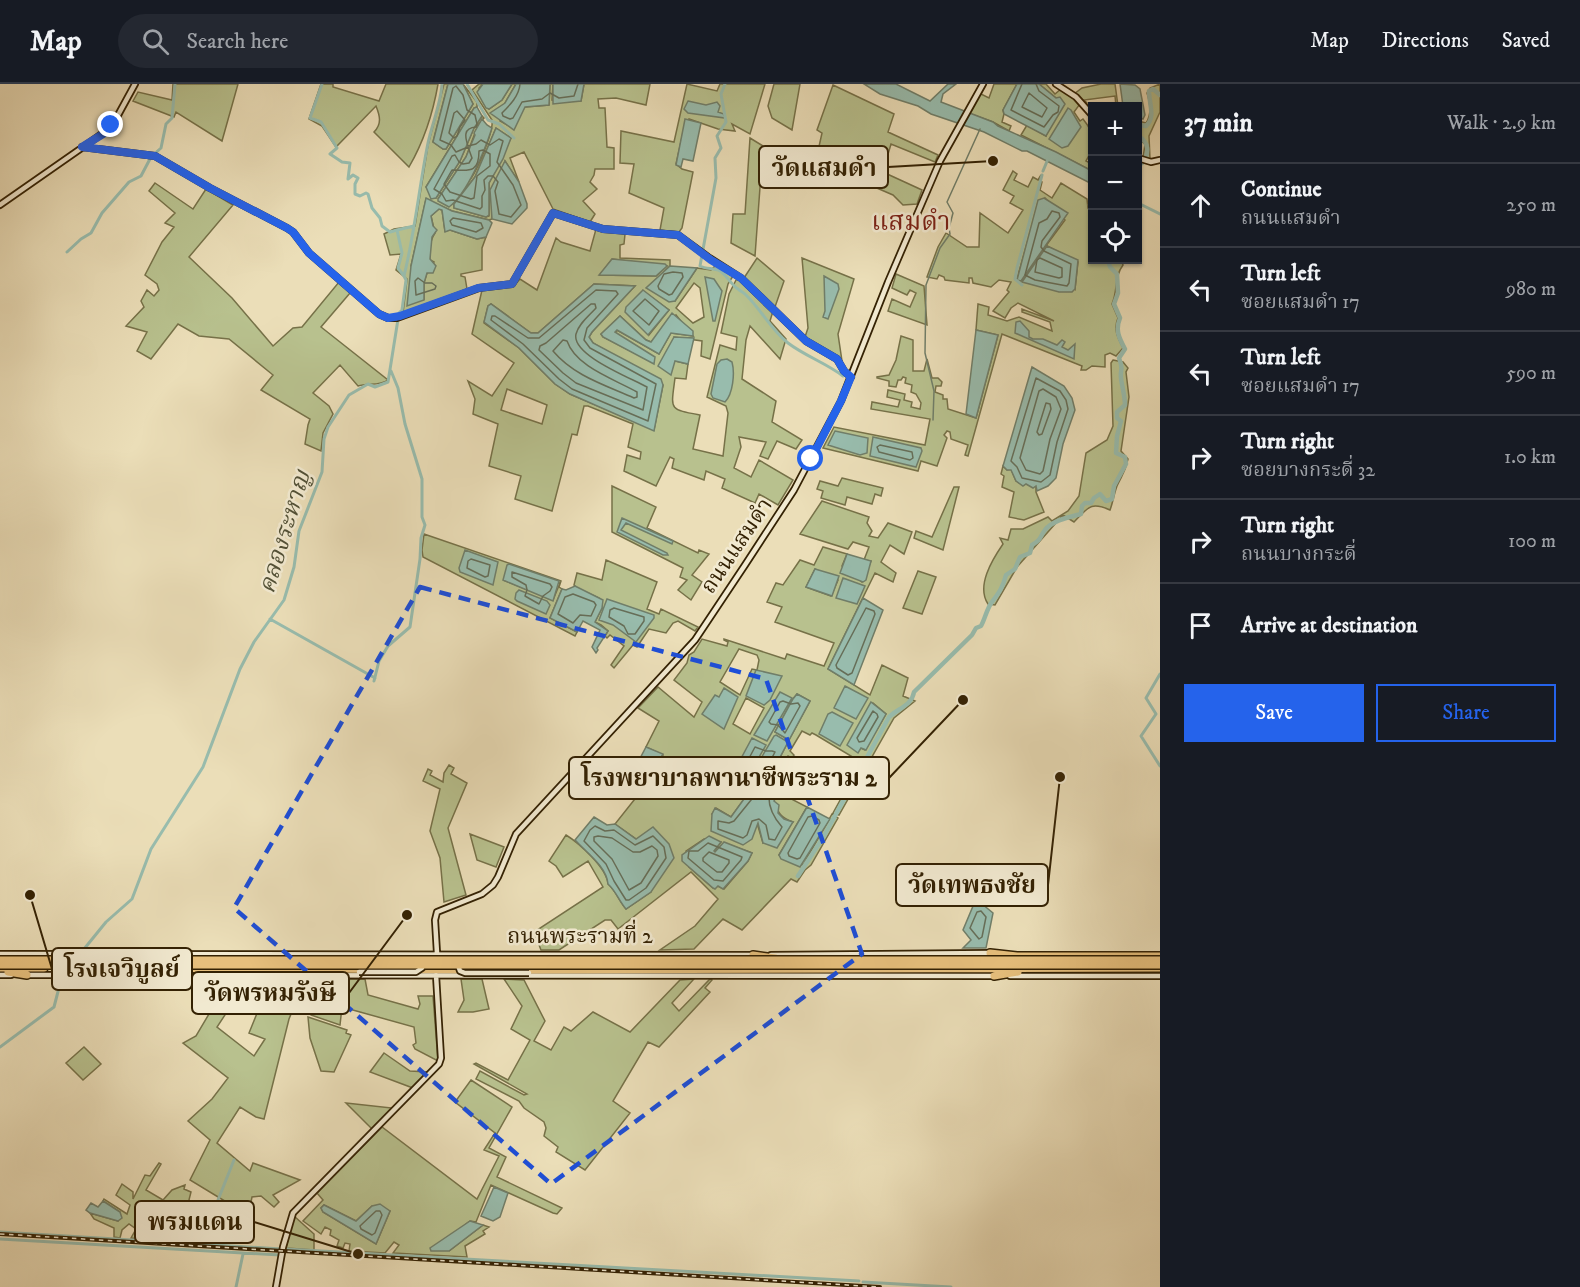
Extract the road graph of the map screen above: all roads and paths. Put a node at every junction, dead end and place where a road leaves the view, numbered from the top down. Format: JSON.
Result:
{"nodes":[{"id":1,"x":135,"y":84,"type":"edge"},
{"id":2,"x":983,"y":84,"type":"edge"},
{"id":3,"x":1056,"y":84,"type":"edge"},
{"id":4,"x":1088,"y":110,"type":"edge"},
{"id":5,"x":82,"y":147,"type":"junction"},
{"id":6,"x":1143,"y":160,"type":"edge"},
{"id":7,"x":1160,"y":160,"type":"edge"},
{"id":8,"x":0,"y":206,"type":"edge"},
{"id":9,"x":851,"y":377,"type":"junction"},
{"id":10,"x":437,"y":953,"type":"junction"},
{"id":11,"x":990,"y":953,"type":"junction"},
{"id":12,"x":0,"y":954,"type":"edge"},
{"id":13,"x":298,"y":954,"type":"junction"},
{"id":14,"x":594,"y":955,"type":"junction"},
{"id":15,"x":753,"y":955,"type":"junction"},
{"id":16,"x":79,"y":956,"type":"junction"},
{"id":17,"x":1017,"y":956,"type":"junction"},
{"id":18,"x":1115,"y":956,"type":"junction"},
{"id":19,"x":0,"y":960,"type":"edge"},
{"id":20,"x":786,"y":960,"type":"junction"},
{"id":21,"x":1160,"y":964,"type":"edge"},
{"id":22,"x":994,"y":968,"type":"junction"},
{"id":23,"x":785,"y":969,"type":"junction"},
{"id":24,"x":0,"y":970,"type":"edge"},
{"id":25,"x":61,"y":972,"type":"junction"},
{"id":26,"x":1117,"y":972,"type":"junction"},
{"id":27,"x":27,"y":975,"type":"joint"},
{"id":28,"x":296,"y":975,"type":"junction"},
{"id":29,"x":436,"y":975,"type":"junction"},
{"id":30,"x":753,"y":975,"type":"junction"},
{"id":31,"x":604,"y":977,"type":"junction"},
{"id":32,"x":276,"y":1287,"type":"edge"}],
"edges":[{"from":1,"to":5,"type":"main road"},
{"from":2,"to":9,"type":"main road","name":"ถนนแสมดำ"},
{"from":3,"to":4,"type":"main road"},
{"from":5,"to":8,"type":"main road"},
{"from":5,"to":9,"type":"main road"},
{"from":6,"to":7,"type":"main road"},
{"from":9,"to":10,"type":"main road","name":"ถนนแสมดำ"},
{"from":10,"to":13,"type":"main road","name":"ถนนพระรามที่ 2"},
{"from":10,"to":14,"type":"main road","name":"ถนนพระรามที่ 2"},
{"from":11,"to":15,"type":"main road","name":"ถนนพระรามที่ 2"},
{"from":11,"to":17,"type":"highway"},
{"from":11,"to":21,"type":"main road","name":"ถนนพระรามที่ 2"},
{"from":12,"to":16,"type":"main road","name":"ถนนพระรามที่ 2"},
{"from":13,"to":16,"type":"main road","name":"ถนนพระรามที่ 2"},
{"from":13,"to":28,"type":"main road","bridge":true},
{"from":14,"to":15,"type":"main road","name":"ถนนพระรามที่ 2"},
{"from":14,"to":31,"type":"main road","bridge":true},
{"from":15,"to":20,"type":"highway"},
{"from":16,"to":19,"type":"highway","name":"ถนนพระรามที่ 2","bridge":true},
{"from":16,"to":20,"type":"highway","name":"ถนนพระรามที่ 2"},
{"from":17,"to":18,"type":"highway","bridge":true},
{"from":17,"to":22,"type":"highway"},
{"from":18,"to":21,"type":"highway","bridge":true},
{"from":18,"to":26,"type":"highway","bridge":true},
{"from":19,"to":21,"type":"highway","bridge":true},
{"from":20,"to":22,"type":"highway","name":"ถนนพระรามที่ 2"},
{"from":21,"to":22,"type":"highway","name":"ถนนพระรามที่ 2"},
{"from":21,"to":24,"type":"highway","bridge":true},
{"from":21,"to":26,"type":"highway"},
{"from":22,"to":23,"type":"highway","name":"ถนนพระรามที่ 2"},
{"from":22,"to":26,"type":"highway"},
{"from":22,"to":30,"type":"main road","name":"ถนนพระรามที่ 2"},
{"from":23,"to":25,"type":"highway","name":"ถนนพระรามที่ 2","bridge":true},
{"from":23,"to":30,"type":"highway"},
{"from":24,"to":25,"type":"highway","name":"ถนนพระรามที่ 2"},
{"from":24,"to":27,"type":"highway"},
{"from":25,"to":27,"type":"main road","name":"ถนนพระรามที่ 2"},
{"from":25,"to":28,"type":"main road","name":"ถนนพระรามที่ 2"},
{"from":28,"to":29,"type":"main road","name":"ถนนพระรามที่ 2"},
{"from":29,"to":31,"type":"main road","name":"ถนนพระรามที่ 2"},
{"from":29,"to":32,"type":"main road"},
{"from":30,"to":31,"type":"main road","name":"ถนนพระรามที่ 2"}]}
